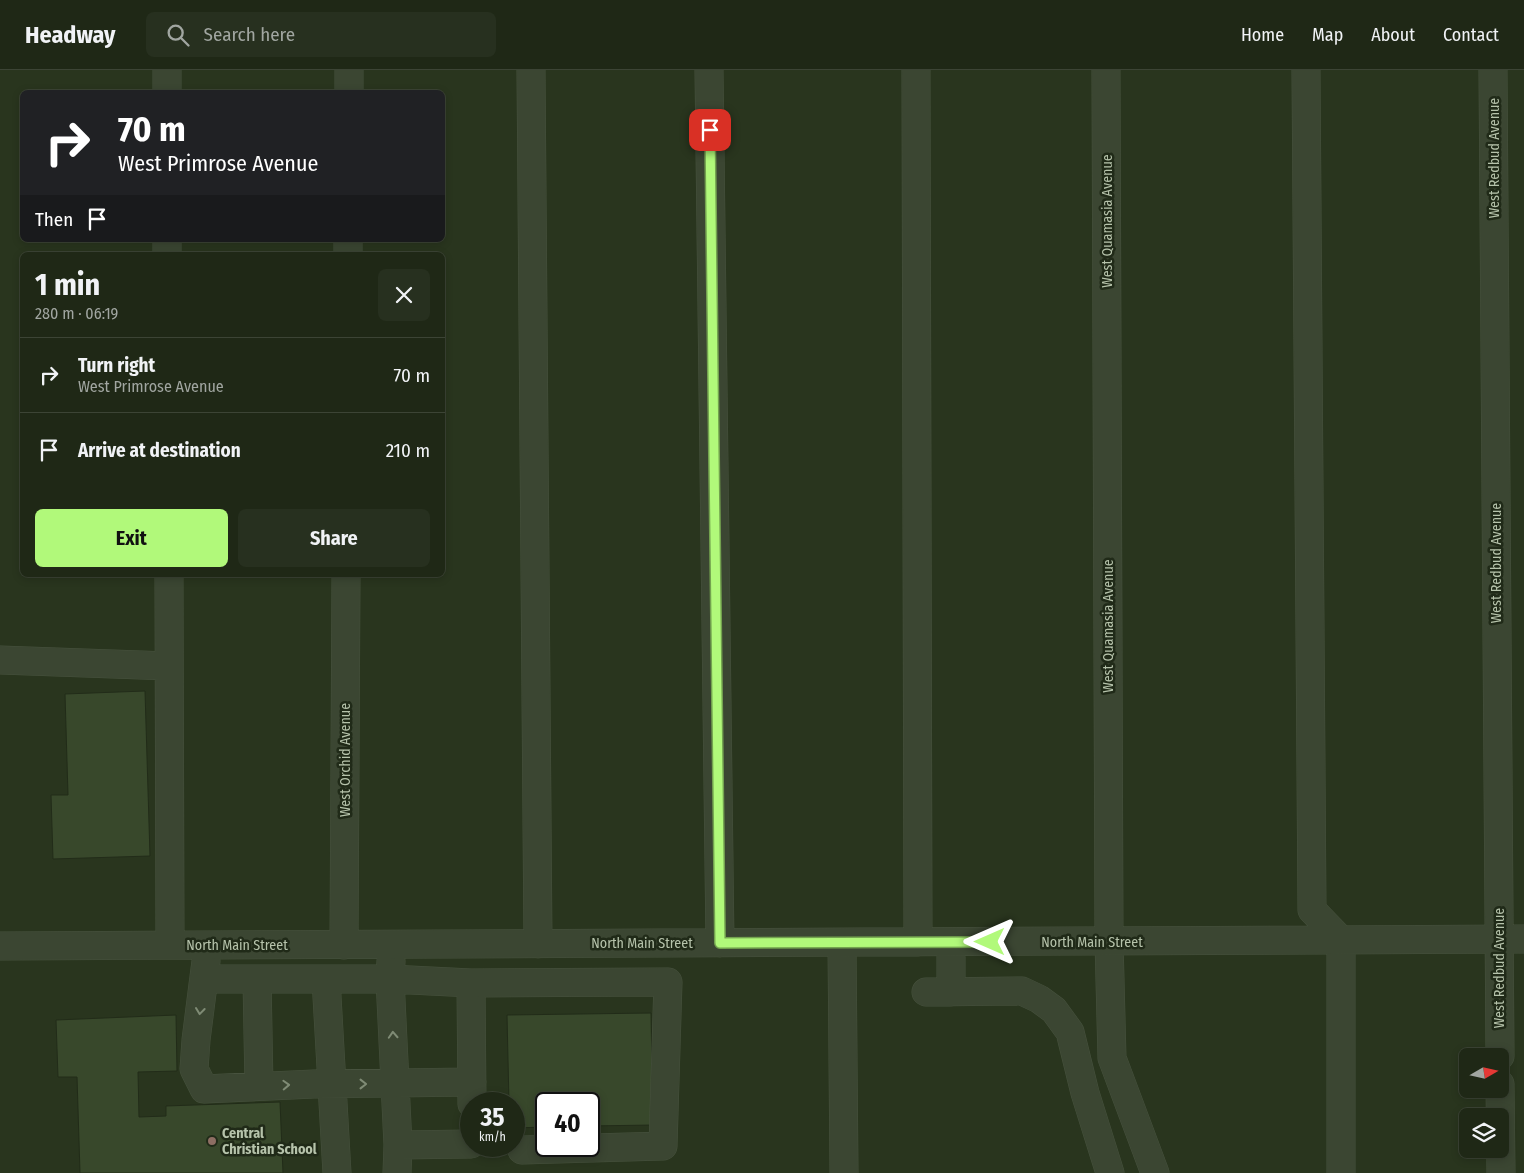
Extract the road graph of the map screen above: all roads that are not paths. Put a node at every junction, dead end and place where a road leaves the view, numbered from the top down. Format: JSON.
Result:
{"nodes":[{"id":1,"x":167,"y":70,"type":"edge"},
{"id":2,"x":350,"y":70,"type":"edge"},
{"id":3,"x":531,"y":70,"type":"edge"},
{"id":4,"x":710,"y":70,"type":"edge"},
{"id":5,"x":916,"y":70,"type":"edge"},
{"id":6,"x":1106,"y":70,"type":"edge"},
{"id":7,"x":1306,"y":70,"type":"edge"},
{"id":8,"x":1493,"y":70,"type":"edge"},
{"id":9,"x":167,"y":90,"type":"edge"},
{"id":10,"x":349,"y":90,"type":"edge"},
{"id":11,"x":169,"y":577,"type":"edge"},
{"id":12,"x":346,"y":577,"type":"edge"},
{"id":13,"x":0,"y":660,"type":"edge"},
{"id":14,"x":169,"y":666,"type":"junction"},
{"id":15,"x":1341,"y":940,"type":"junction"},
{"id":16,"x":1512,"y":940,"type":"edge"},
{"id":17,"x":842,"y":942,"type":"junction"},
{"id":18,"x":918,"y":942,"type":"junction"},
{"id":19,"x":951,"y":942,"type":"junction"},
{"id":20,"x":1110,"y":942,"type":"junction"},
{"id":21,"x":720,"y":943,"type":"junction"},
{"id":22,"x":391,"y":944,"type":"junction"},
{"id":23,"x":538,"y":944,"type":"junction"},
{"id":24,"x":170,"y":945,"type":"junction"},
{"id":25,"x":208,"y":945,"type":"junction"},
{"id":26,"x":344,"y":945,"type":"junction"},
{"id":27,"x":0,"y":946,"type":"edge"},
{"id":28,"x":204,"y":979,"type":"junction"},
{"id":29,"x":256,"y":979,"type":"junction"},
{"id":30,"x":326,"y":979,"type":"junction"},
{"id":31,"x":390,"y":979,"type":"junction"},
{"id":32,"x":471,"y":982,"type":"junction"},
{"id":33,"x":1501,"y":1048,"type":"edge"},
{"id":34,"x":332,"y":1084,"type":"junction"},
{"id":35,"x":395,"y":1084,"type":"junction"},
{"id":36,"x":259,"y":1086,"type":"junction"},
{"id":37,"x":463,"y":1092,"type":"edge"},
{"id":38,"x":472,"y":1092,"type":"edge"},
{"id":39,"x":1500,"y":1098,"type":"edge"},
{"id":40,"x":460,"y":1144,"type":"edge"},
{"id":41,"x":398,"y":1145,"type":"junction"},
{"id":42,"x":525,"y":1150,"type":"edge"},
{"id":43,"x":1153,"y":1166,"type":"edge"},
{"id":44,"x":337,"y":1173,"type":"edge"},
{"id":45,"x":397,"y":1173,"type":"edge"},
{"id":46,"x":844,"y":1173,"type":"edge"},
{"id":47,"x":1110,"y":1173,"type":"edge"},
{"id":48,"x":1341,"y":1173,"type":"edge"},
{"id":49,"x":1501,"y":1173,"type":"edge"}],
"edges":[{"from":1,"to":9,"type":"street"},
{"from":2,"to":10,"type":"street"},
{"from":3,"to":23,"type":"street"},
{"from":4,"to":21,"type":"street"},
{"from":5,"to":18,"type":"street"},
{"from":6,"to":20,"type":"street","name":"West Quamasia Avenue"},
{"from":7,"to":15,"type":"street"},
{"from":8,"to":16,"type":"street","name":"West Redbud Avenue"},
{"from":11,"to":14,"type":"street"},
{"from":12,"to":26,"type":"street","name":"West Orchid Avenue"},
{"from":13,"to":14,"type":"street"},
{"from":14,"to":24,"type":"street"},
{"from":15,"to":16,"type":"street","name":"North Main Street"},
{"from":15,"to":20,"type":"street","name":"North Main Street"},
{"from":15,"to":48,"type":"street"},
{"from":16,"to":33,"type":"street","name":"West Redbud Avenue"},
{"from":17,"to":18,"type":"street","name":"North Main Street"},
{"from":17,"to":21,"type":"street","name":"North Main Street"},
{"from":17,"to":46,"type":"street"},
{"from":18,"to":19,"type":"street","name":"North Main Street"},
{"from":19,"to":20,"type":"street","name":"North Main Street"},
{"from":19,"to":47,"type":"street"},
{"from":20,"to":43,"type":"street","name":"West Quamasia Avenue"},
{"from":21,"to":23,"type":"street","name":"North Main Street"},
{"from":22,"to":23,"type":"street","name":"North Main Street"},
{"from":22,"to":26,"type":"street","name":"North Main Street"},
{"from":22,"to":31,"type":"street"},
{"from":24,"to":25,"type":"street","name":"North Main Street"},
{"from":24,"to":27,"type":"street","name":"North Main Street"},
{"from":25,"to":26,"type":"street","name":"North Main Street"},
{"from":25,"to":28,"type":"street"},
{"from":28,"to":29,"type":"street"},
{"from":28,"to":36,"type":"street","one_way":true},
{"from":29,"to":30,"type":"street"},
{"from":29,"to":36,"type":"street"},
{"from":30,"to":31,"type":"street"},
{"from":30,"to":34,"type":"street"},
{"from":31,"to":32,"type":"street"},
{"from":35,"to":31,"type":"street","one_way":true},
{"from":32,"to":38,"type":"street"},
{"from":32,"to":42,"type":"street"},
{"from":34,"to":35,"type":"street","one_way":true},
{"from":36,"to":34,"type":"street","one_way":true},
{"from":34,"to":44,"type":"street"},
{"from":35,"to":37,"type":"street"},
{"from":35,"to":41,"type":"street"},
{"from":39,"to":49,"type":"street"},
{"from":40,"to":41,"type":"street"},
{"from":41,"to":45,"type":"street"},
{"from":43,"to":47,"type":"street"}]}
